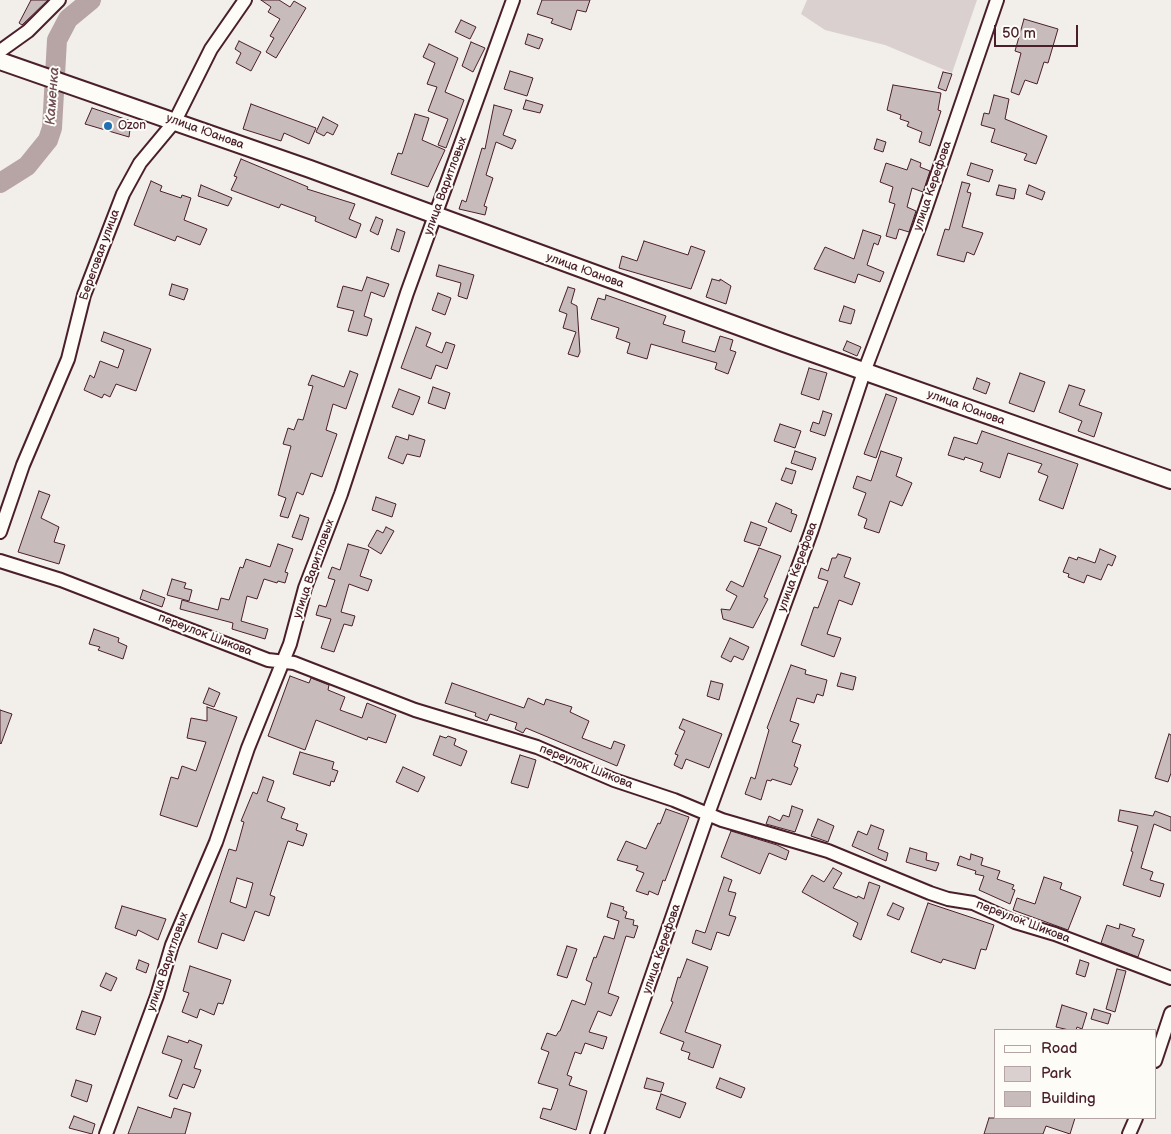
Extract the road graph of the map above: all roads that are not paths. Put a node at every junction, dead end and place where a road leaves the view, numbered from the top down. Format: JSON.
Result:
{"nodes":[{"id":1,"x":59,"y":0,"type":"edge"},
{"id":2,"x":245,"y":0,"type":"edge"},
{"id":3,"x":513,"y":0,"type":"edge"},
{"id":4,"x":997,"y":0,"type":"edge"},
{"id":5,"x":0,"y":51,"type":"edge"},
{"id":6,"x":0,"y":61,"type":"edge"},
{"id":7,"x":175,"y":121,"type":"junction"},
{"id":8,"x":435,"y":215,"type":"junction"},
{"id":9,"x":864,"y":372,"type":"junction"},
{"id":10,"x":1171,"y":480,"type":"edge"},
{"id":11,"x":0,"y":532,"type":"edge"},
{"id":12,"x":0,"y":561,"type":"edge"},
{"id":13,"x":282,"y":662,"type":"junction"},
{"id":14,"x":708,"y":814,"type":"junction"},
{"id":15,"x":1171,"y":978,"type":"edge"},
{"id":16,"x":1171,"y":1013,"type":"edge"},
{"id":17,"x":1156,"y":1058,"type":"edge"},
{"id":18,"x":1136,"y":1119,"type":"edge"},
{"id":19,"x":106,"y":1134,"type":"edge"},
{"id":20,"x":597,"y":1134,"type":"edge"},
{"id":21,"x":1130,"y":1134,"type":"edge"}],
"edges":[{"from":1,"to":5,"type":"street"},
{"from":2,"to":7,"type":"street","name":"Береговая улица"},
{"from":3,"to":8,"type":"street","name":"улица Варитловых"},
{"from":4,"to":9,"type":"street","name":"улица Керефова"},
{"from":6,"to":7,"type":"street","name":"улица Юанова"},
{"from":7,"to":8,"type":"street","name":"улица Юанова"},
{"from":7,"to":11,"type":"street","name":"Береговая улица"},
{"from":8,"to":9,"type":"street","name":"улица Юанова"},
{"from":8,"to":13,"type":"street","name":"улица Варитловых"},
{"from":9,"to":10,"type":"street","name":"улица Юанова"},
{"from":9,"to":14,"type":"street","name":"улица Керефова"},
{"from":12,"to":13,"type":"street","name":"переулок Шикова"},
{"from":13,"to":14,"type":"street","name":"переулок Шикова"},
{"from":13,"to":19,"type":"street","name":"улица Варитловых"},
{"from":14,"to":15,"type":"street","name":"переулок Шикова"},
{"from":14,"to":20,"type":"street","name":"улица Керефова"},
{"from":16,"to":17,"type":"street"},
{"from":18,"to":21,"type":"street"}]}
